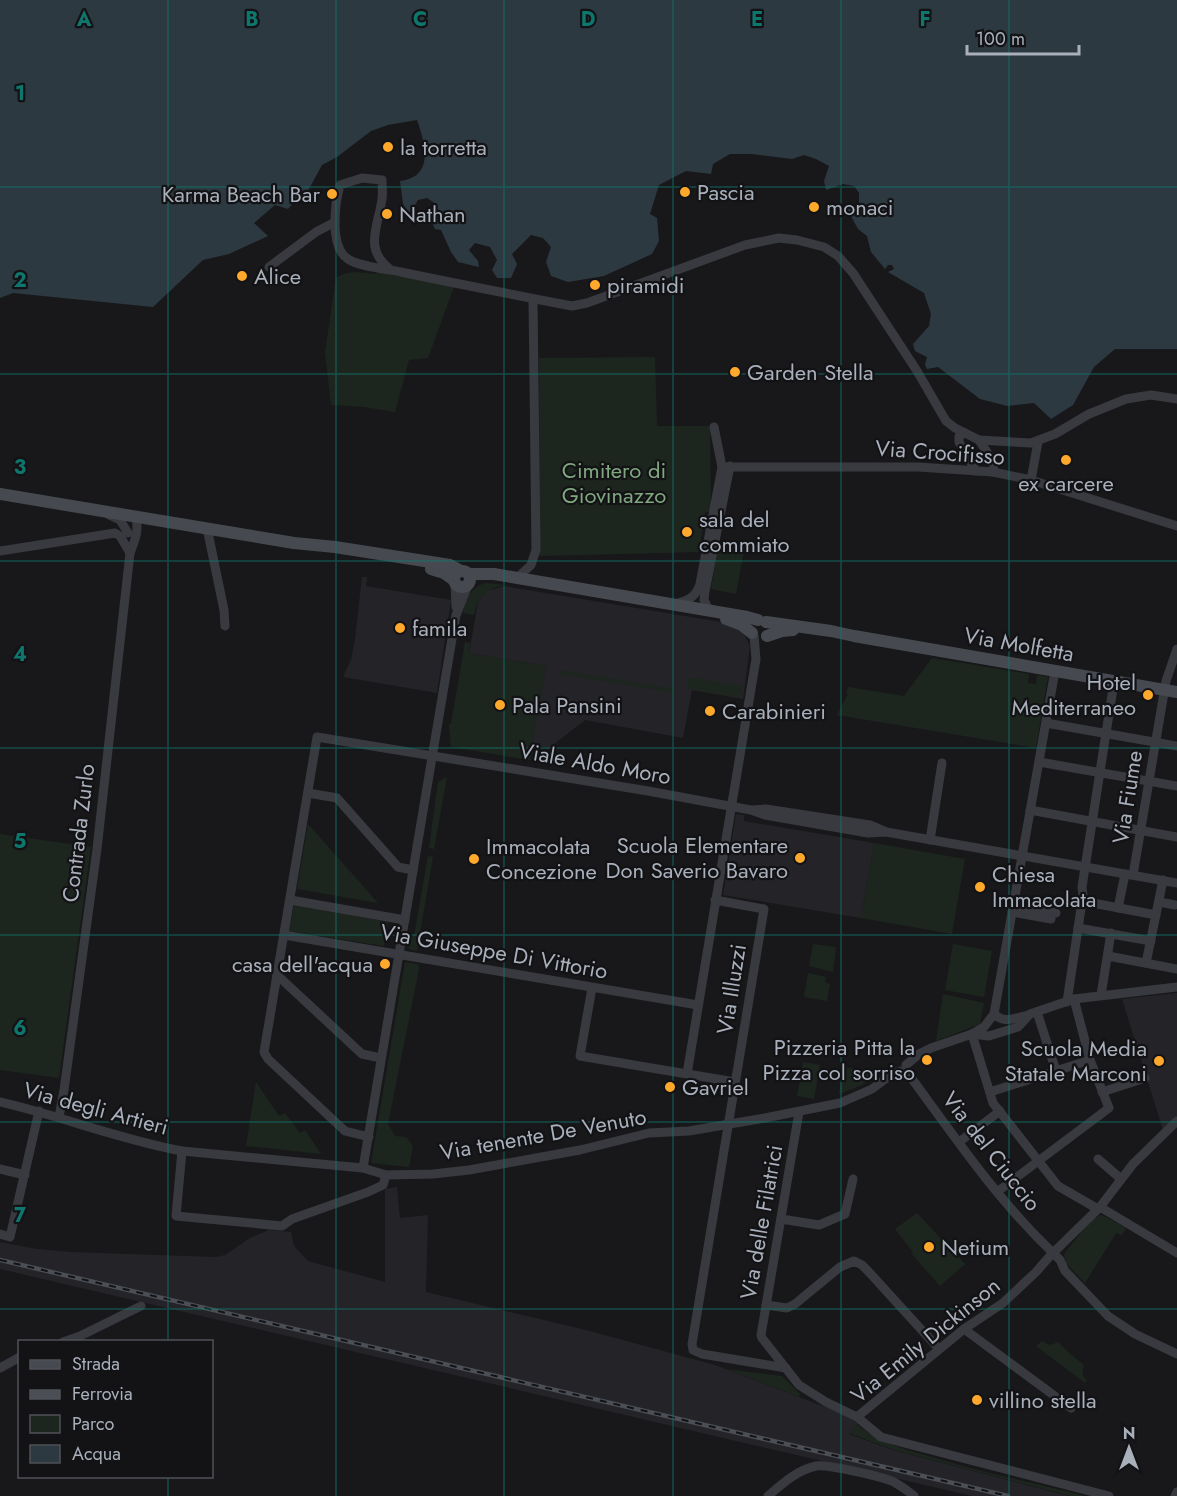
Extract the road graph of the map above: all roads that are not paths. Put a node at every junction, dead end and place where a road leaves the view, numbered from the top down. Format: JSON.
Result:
{"nodes":[{"id":1,"x":335,"y":222,"type":"junction"},
{"id":2,"x":269,"y":267,"type":"dead end"},
{"id":3,"x":392,"y":270,"type":"junction"},
{"id":4,"x":533,"y":299,"type":"junction"},
{"id":5,"x":1177,"y":399,"type":"edge"},
{"id":6,"x":714,"y":427,"type":"dead end"},
{"id":7,"x":965,"y":434,"type":"junction"},
{"id":8,"x":979,"y":440,"type":"junction"},
{"id":9,"x":1038,"y":442,"type":"junction"},
{"id":10,"x":966,"y":456,"type":"junction"},
{"id":11,"x":726,"y":466,"type":"junction"},
{"id":12,"x":958,"y":469,"type":"junction"},
{"id":13,"x":976,"y":471,"type":"junction"},
{"id":14,"x":993,"y":472,"type":"junction"},
{"id":15,"x":1031,"y":480,"type":"junction"},
{"id":16,"x":0,"y":494,"type":"edge"},
{"id":17,"x":95,"y":510,"type":"junction"},
{"id":18,"x":135,"y":516,"type":"junction"},
{"id":19,"x":166,"y":521,"type":"junction"},
{"id":20,"x":1177,"y":526,"type":"edge"},
{"id":21,"x":207,"y":528,"type":"junction"},
{"id":22,"x":132,"y":535,"type":"junction"},
{"id":23,"x":0,"y":550,"type":"edge"},
{"id":24,"x":130,"y":553,"type":"junction"},
{"id":25,"x":517,"y":578,"type":"junction"},
{"id":26,"x":463,"y":579,"type":"junction"},
{"id":27,"x":675,"y":604,"type":"junction"},
{"id":28,"x":709,"y":610,"type":"junction"},
{"id":29,"x":762,"y":621,"type":"junction"},
{"id":30,"x":225,"y":626,"type":"dead end"},
{"id":31,"x":753,"y":634,"type":"junction"},
{"id":32,"x":768,"y":636,"type":"junction"},
{"id":33,"x":854,"y":636,"type":"junction"},
{"id":34,"x":1177,"y":649,"type":"edge"},
{"id":35,"x":756,"y":659,"type":"junction"},
{"id":36,"x":1055,"y":671,"type":"junction"},
{"id":37,"x":1114,"y":682,"type":"junction"},
{"id":38,"x":1171,"y":691,"type":"edge"},
{"id":39,"x":1046,"y":723,"type":"junction"},
{"id":40,"x":1106,"y":734,"type":"junction"},
{"id":41,"x":1155,"y":743,"type":"junction"},
{"id":42,"x":1177,"y":746,"type":"edge"},
{"id":43,"x":432,"y":756,"type":"junction"},
{"id":44,"x":1039,"y":762,"type":"junction"},
{"id":45,"x":942,"y":763,"type":"dead end"},
{"id":46,"x":1100,"y":772,"type":"junction"},
{"id":47,"x":1149,"y":781,"type":"junction"},
{"id":48,"x":1177,"y":786,"type":"edge"},
{"id":49,"x":308,"y":793,"type":"junction"},
{"id":50,"x":731,"y":806,"type":"junction"},
{"id":51,"x":1030,"y":810,"type":"junction"},
{"id":52,"x":1092,"y":822,"type":"junction"},
{"id":53,"x":1141,"y":830,"type":"junction"},
{"id":54,"x":1177,"y":837,"type":"edge"},
{"id":55,"x":930,"y":840,"type":"junction"},
{"id":56,"x":1023,"y":855,"type":"junction"},
{"id":57,"x":1085,"y":866,"type":"junction"},
{"id":58,"x":413,"y":870,"type":"junction"},
{"id":59,"x":1129,"y":874,"type":"junction"},
{"id":60,"x":1163,"y":880,"type":"junction"},
{"id":61,"x":1177,"y":883,"type":"edge"},
{"id":62,"x":290,"y":900,"type":"junction"},
{"id":63,"x":715,"y":900,"type":"junction"},
{"id":64,"x":1082,"y":901,"type":"junction"},
{"id":65,"x":1159,"y":902,"type":"junction"},
{"id":66,"x":1175,"y":905,"type":"dead end"},
{"id":67,"x":1118,"y":908,"type":"junction"},
{"id":68,"x":1013,"y":909,"type":"junction"},
{"id":69,"x":1156,"y":915,"type":"junction"},
{"id":70,"x":1054,"y":916,"type":"dead end"},
{"id":71,"x":405,"y":920,"type":"junction"},
{"id":72,"x":1078,"y":928,"type":"junction"},
{"id":73,"x":1111,"y":933,"type":"junction"},
{"id":74,"x":284,"y":935,"type":"junction"},
{"id":75,"x":1151,"y":941,"type":"junction"},
{"id":76,"x":399,"y":955,"type":"junction"},
{"id":77,"x":1108,"y":956,"type":"junction"},
{"id":78,"x":1146,"y":963,"type":"junction"},
{"id":79,"x":1177,"y":969,"type":"edge"},
{"id":80,"x":277,"y":975,"type":"junction"},
{"id":81,"x":1177,"y":987,"type":"edge"},
{"id":82,"x":592,"y":988,"type":"junction"},
{"id":83,"x":1101,"y":995,"type":"junction"},
{"id":84,"x":1070,"y":1000,"type":"junction"},
{"id":85,"x":698,"y":1005,"type":"junction"},
{"id":86,"x":1033,"y":1013,"type":"junction"},
{"id":87,"x":994,"y":1014,"type":"junction"},
{"id":88,"x":972,"y":1034,"type":"junction"},
{"id":89,"x":381,"y":1058,"type":"junction"},
{"id":90,"x":1090,"y":1060,"type":"junction"},
{"id":91,"x":905,"y":1069,"type":"junction"},
{"id":92,"x":1056,"y":1071,"type":"junction"},
{"id":93,"x":687,"y":1074,"type":"junction"},
{"id":94,"x":1144,"y":1078,"type":"dead end"},
{"id":95,"x":735,"y":1082,"type":"junction"},
{"id":96,"x":990,"y":1092,"type":"junction"},
{"id":97,"x":1102,"y":1092,"type":"junction"},
{"id":98,"x":0,"y":1102,"type":"edge"},
{"id":99,"x":39,"y":1111,"type":"junction"},
{"id":100,"x":1000,"y":1111,"type":"junction"},
{"id":101,"x":799,"y":1112,"type":"junction"},
{"id":102,"x":59,"y":1117,"type":"junction"},
{"id":103,"x":1177,"y":1121,"type":"edge"},
{"id":104,"x":729,"y":1124,"type":"junction"},
{"id":105,"x":369,"y":1137,"type":"junction"},
{"id":106,"x":959,"y":1142,"type":"junction"},
{"id":107,"x":182,"y":1151,"type":"junction"},
{"id":108,"x":1098,"y":1159,"type":"dead end"},
{"id":109,"x":1039,"y":1161,"type":"junction"},
{"id":110,"x":363,"y":1168,"type":"junction"},
{"id":111,"x":0,"y":1169,"type":"edge"},
{"id":112,"x":25,"y":1175,"type":"junction"},
{"id":113,"x":386,"y":1175,"type":"junction"},
{"id":114,"x":853,"y":1179,"type":"dead end"},
{"id":115,"x":1121,"y":1179,"type":"junction"},
{"id":116,"x":998,"y":1192,"type":"junction"},
{"id":117,"x":1099,"y":1208,"type":"junction"},
{"id":118,"x":781,"y":1219,"type":"junction"},
{"id":119,"x":0,"y":1234,"type":"edge"},
{"id":120,"x":1177,"y":1240,"type":"edge"},
{"id":121,"x":1174,"y":1251,"type":"edge"},
{"id":122,"x":1053,"y":1253,"type":"junction"},
{"id":123,"x":766,"y":1305,"type":"junction"},
{"id":124,"x":141,"y":1306,"type":"dead end"},
{"id":125,"x":964,"y":1329,"type":"junction"},
{"id":126,"x":66,"y":1340,"type":"edge"},
{"id":127,"x":939,"y":1349,"type":"junction"},
{"id":128,"x":1177,"y":1354,"type":"edge"},
{"id":129,"x":18,"y":1359,"type":"edge"},
{"id":130,"x":0,"y":1368,"type":"edge"},
{"id":131,"x":786,"y":1368,"type":"junction"},
{"id":132,"x":1071,"y":1408,"type":"dead end"},
{"id":133,"x":857,"y":1417,"type":"junction"},
{"id":134,"x":1177,"y":1492,"type":"edge"},
{"id":135,"x":768,"y":1496,"type":"edge"},
{"id":136,"x":914,"y":1496,"type":"edge"},
{"id":137,"x":1109,"y":1496,"type":"edge"},
{"id":138,"x":1174,"y":1496,"type":"edge"}],
"edges":[{"from":1,"to":2,"type":"street"},
{"from":1,"to":3,"type":"street"},
{"from":1,"to":3,"type":"street"},
{"from":3,"to":4,"type":"street"},
{"from":4,"to":7,"type":"street"},
{"from":4,"to":25,"type":"street"},
{"from":5,"to":9,"type":"street"},
{"from":6,"to":11,"type":"street"},
{"from":7,"to":8,"type":"street"},
{"from":7,"to":10,"type":"street"},
{"from":8,"to":9,"type":"street"},
{"from":8,"to":14,"type":"street"},
{"from":9,"to":15,"type":"street"},
{"from":10,"to":12,"type":"street"},
{"from":10,"to":13,"type":"street"},
{"from":11,"to":12,"type":"street","name":"Via Crocifisso"},
{"from":11,"to":27,"type":"street"},
{"from":11,"to":28,"type":"street"},
{"from":12,"to":13,"type":"street","name":"Via Crocifisso"},
{"from":13,"to":14,"type":"street","name":"Via Crocifisso"},
{"from":14,"to":15,"type":"street","name":"Via Crocifisso"},
{"from":15,"to":20,"type":"street","name":"Via Crocifisso"},
{"from":16,"to":17,"type":"main road"},
{"from":17,"to":18,"type":"main road"},
{"from":17,"to":22,"type":"street"},
{"from":18,"to":19,"type":"main road"},
{"from":18,"to":22,"type":"street"},
{"from":19,"to":21,"type":"main road"},
{"from":19,"to":22,"type":"street"},
{"from":21,"to":26,"type":"main road"},
{"from":21,"to":30,"type":"street"},
{"from":22,"to":24,"type":"street","name":"Contrada Zurlo"},
{"from":23,"to":24,"type":"street"},
{"from":24,"to":102,"type":"street","name":"Contrada Zurlo"},
{"from":25,"to":26,"type":"main road"},
{"from":25,"to":27,"type":"main road"},
{"from":26,"to":31,"type":"main road"},
{"from":26,"to":43,"type":"street"},
{"from":27,"to":28,"type":"main road"},
{"from":28,"to":29,"type":"main road"},
{"from":29,"to":31,"type":"main road"},
{"from":29,"to":32,"type":"main road"},
{"from":29,"to":33,"type":"main road"},
{"from":31,"to":32,"type":"main road"},
{"from":31,"to":35,"type":"street"},
{"from":32,"to":33,"type":"main road"},
{"from":32,"to":35,"type":"street"},
{"from":33,"to":36,"type":"main road","name":"Via Molfetta"},
{"from":34,"to":38,"type":"street","name":"Via Fiume"},
{"from":35,"to":50,"type":"street"},
{"from":36,"to":37,"type":"main road","name":"Via Molfetta"},
{"from":36,"to":39,"type":"street"},
{"from":37,"to":38,"type":"main road","name":"Via Molfetta"},
{"from":37,"to":40,"type":"street"},
{"from":38,"to":41,"type":"street","name":"Via Fiume"},
{"from":39,"to":40,"type":"street"},
{"from":39,"to":44,"type":"street"},
{"from":40,"to":41,"type":"street"},
{"from":40,"to":46,"type":"street"},
{"from":41,"to":42,"type":"street"},
{"from":41,"to":47,"type":"street","name":"Via Fiume"},
{"from":43,"to":49,"type":"street","name":"Viale Aldo Moro"},
{"from":43,"to":50,"type":"street","name":"Viale Aldo Moro"},
{"from":43,"to":58,"type":"street"},
{"from":44,"to":46,"type":"street"},
{"from":44,"to":51,"type":"street"},
{"from":45,"to":55,"type":"street"},
{"from":46,"to":47,"type":"street"},
{"from":46,"to":52,"type":"street"},
{"from":47,"to":48,"type":"street"},
{"from":47,"to":53,"type":"street","name":"Via Fiume"},
{"from":49,"to":58,"type":"street"},
{"from":49,"to":62,"type":"street"},
{"from":50,"to":55,"type":"street","name":"Viale Aldo Moro"},
{"from":50,"to":63,"type":"street"},
{"from":51,"to":52,"type":"street"},
{"from":51,"to":56,"type":"street"},
{"from":52,"to":53,"type":"street"},
{"from":52,"to":57,"type":"street"},
{"from":53,"to":54,"type":"street"},
{"from":53,"to":59,"type":"street","name":"Via Fiume"},
{"from":55,"to":56,"type":"street","name":"Viale Aldo Moro"},
{"from":56,"to":57,"type":"street","name":"Viale Aldo Moro"},
{"from":56,"to":68,"type":"street"},
{"from":57,"to":59,"type":"street","name":"Viale Aldo Moro"},
{"from":57,"to":64,"type":"street"},
{"from":58,"to":71,"type":"street"},
{"from":59,"to":60,"type":"street","name":"Viale Aldo Moro"},
{"from":59,"to":67,"type":"street","name":"Via Fiume"},
{"from":60,"to":61,"type":"street","name":"Viale Aldo Moro"},
{"from":60,"to":65,"type":"street"},
{"from":62,"to":71,"type":"street"},
{"from":62,"to":74,"type":"street"},
{"from":63,"to":85,"type":"street"},
{"from":63,"to":95,"type":"street","name":"Via Illuzzi"},
{"from":64,"to":67,"type":"street"},
{"from":64,"to":72,"type":"street"},
{"from":65,"to":66,"type":"street"},
{"from":65,"to":69,"type":"street"},
{"from":67,"to":69,"type":"street"},
{"from":68,"to":70,"type":"street"},
{"from":68,"to":87,"type":"street"},
{"from":69,"to":75,"type":"street"},
{"from":71,"to":76,"type":"street"},
{"from":72,"to":73,"type":"street"},
{"from":72,"to":84,"type":"street"},
{"from":73,"to":75,"type":"street"},
{"from":73,"to":77,"type":"street"},
{"from":74,"to":76,"type":"street","name":"Via Giuseppe Di Vittorio"},
{"from":74,"to":80,"type":"street"},
{"from":75,"to":78,"type":"street"},
{"from":76,"to":82,"type":"street","name":"Via Giuseppe Di Vittorio"},
{"from":76,"to":89,"type":"street"},
{"from":77,"to":78,"type":"street"},
{"from":77,"to":83,"type":"street"},
{"from":78,"to":79,"type":"street"},
{"from":80,"to":89,"type":"street"},
{"from":80,"to":105,"type":"street"},
{"from":81,"to":83,"type":"street","name":"Via tenente De Venuto"},
{"from":82,"to":85,"type":"street","name":"Via Giuseppe Di Vittorio"},
{"from":82,"to":93,"type":"street"},
{"from":83,"to":84,"type":"street","name":"Via tenente De Venuto"},
{"from":84,"to":86,"type":"street","name":"Via tenente De Venuto"},
{"from":84,"to":90,"type":"street"},
{"from":85,"to":93,"type":"street"},
{"from":86,"to":87,"type":"street"},
{"from":86,"to":88,"type":"street","name":"Via tenente De Venuto"},
{"from":86,"to":92,"type":"street"},
{"from":87,"to":88,"type":"street"},
{"from":88,"to":91,"type":"street","name":"Via tenente De Venuto"},
{"from":88,"to":96,"type":"street"},
{"from":89,"to":105,"type":"street"},
{"from":90,"to":92,"type":"street"},
{"from":90,"to":97,"type":"street"},
{"from":91,"to":101,"type":"street","name":"Via tenente De Venuto"},
{"from":91,"to":106,"type":"street","name":"Via del Ciuccio"},
{"from":92,"to":96,"type":"street"},
{"from":93,"to":95,"type":"street"},
{"from":94,"to":97,"type":"street"},
{"from":95,"to":104,"type":"street","name":"Via Illuzzi"},
{"from":96,"to":100,"type":"street"},
{"from":97,"to":109,"type":"street"},
{"from":98,"to":99,"type":"street","name":"Via degli Artieri"},
{"from":99,"to":102,"type":"street","name":"Via degli Artieri"},
{"from":99,"to":112,"type":"street"},
{"from":100,"to":106,"type":"street"},
{"from":100,"to":109,"type":"street"},
{"from":101,"to":104,"type":"street","name":"Via tenente De Venuto"},
{"from":101,"to":118,"type":"street","name":"Via delle Filatrici"},
{"from":102,"to":107,"type":"street","name":"Via degli Artieri"},
{"from":103,"to":115,"type":"street","name":"Via Emily Dickinson"},
{"from":104,"to":113,"type":"street","name":"Via tenente De Venuto"},
{"from":104,"to":131,"type":"street","name":"Via Illuzzi"},
{"from":105,"to":110,"type":"street"},
{"from":106,"to":116,"type":"street","name":"Via del Ciuccio"},
{"from":107,"to":110,"type":"street","name":"Via tenente De Venuto"},
{"from":107,"to":113,"type":"street"},
{"from":108,"to":115,"type":"street"},
{"from":109,"to":116,"type":"street"},
{"from":109,"to":117,"type":"street"},
{"from":110,"to":113,"type":"street","name":"Via tenente De Venuto"},
{"from":111,"to":112,"type":"street"},
{"from":112,"to":119,"type":"street"},
{"from":114,"to":118,"type":"street"},
{"from":115,"to":117,"type":"street","name":"Via Emily Dickinson"},
{"from":116,"to":122,"type":"street","name":"Via del Ciuccio"},
{"from":117,"to":121,"type":"street"},
{"from":117,"to":122,"type":"street","name":"Via Emily Dickinson"},
{"from":118,"to":123,"type":"street","name":"Via delle Filatrici"},
{"from":120,"to":121,"type":"street"},
{"from":122,"to":125,"type":"street","name":"Via Emily Dickinson"},
{"from":122,"to":128,"type":"street"},
{"from":123,"to":127,"type":"street"},
{"from":123,"to":131,"type":"street","name":"Via delle Filatrici"},
{"from":124,"to":126,"type":"street"},
{"from":125,"to":127,"type":"street","name":"Via Emily Dickinson"},
{"from":125,"to":132,"type":"street"},
{"from":127,"to":133,"type":"street","name":"Via Emily Dickinson"},
{"from":129,"to":130,"type":"street"},
{"from":131,"to":133,"type":"street"},
{"from":133,"to":137,"type":"street","name":"Via Emily Dickinson"},
{"from":134,"to":138,"type":"street"},
{"from":135,"to":136,"type":"street"}]}
